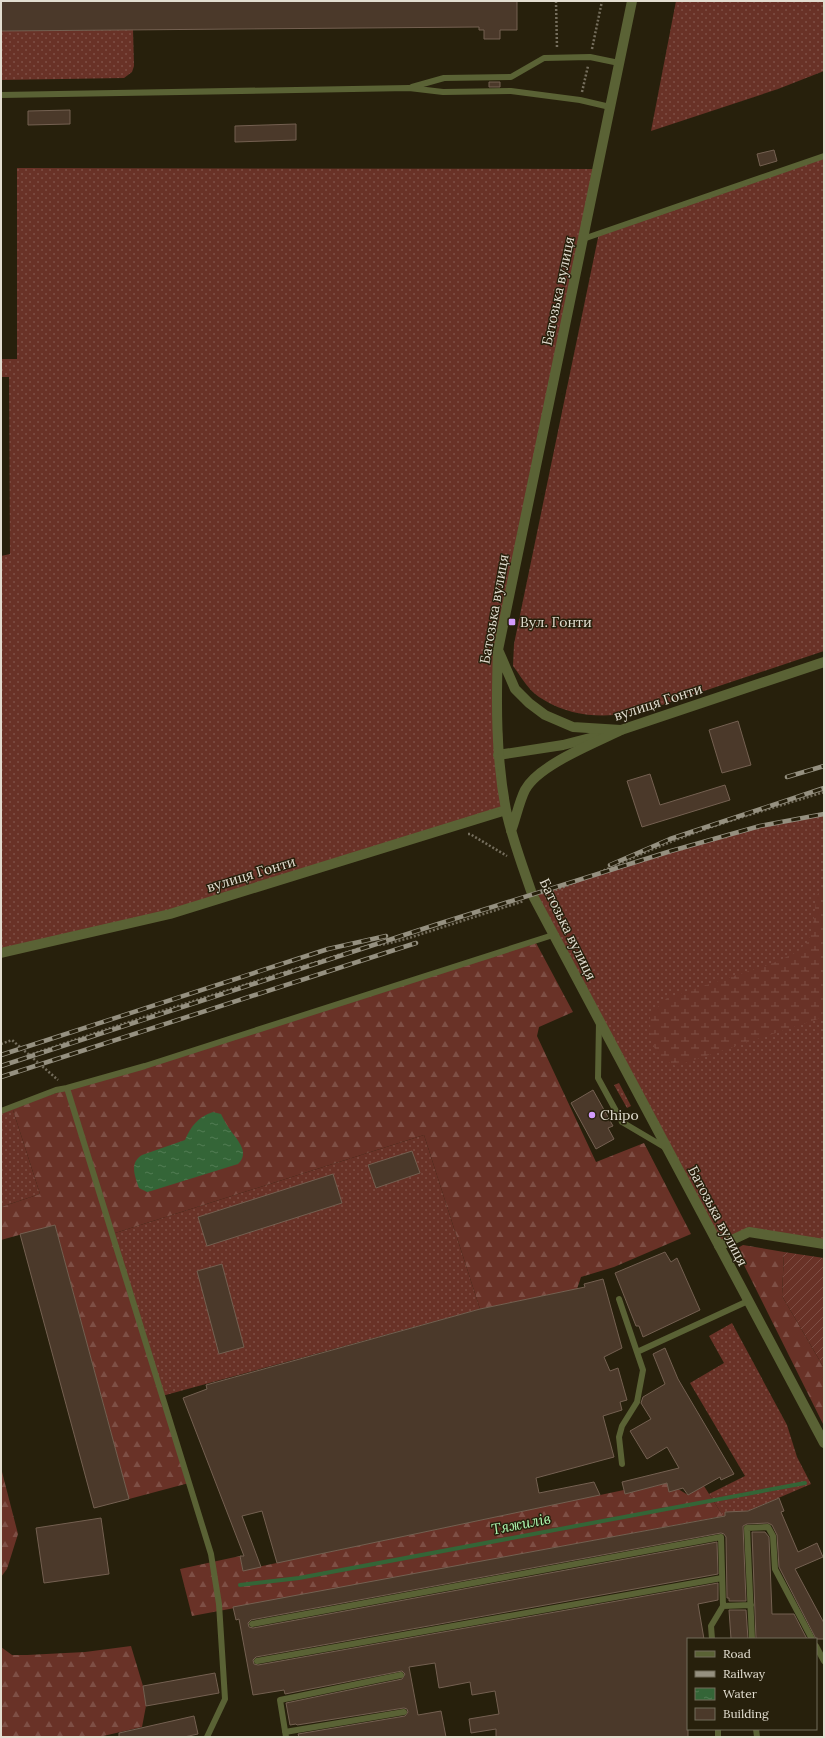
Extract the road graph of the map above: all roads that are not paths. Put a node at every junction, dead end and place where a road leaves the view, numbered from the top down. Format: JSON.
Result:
{"nodes":[{"id":1,"x":632,"y":1,"type":"edge"},
{"id":2,"x":619,"y":63,"type":"junction"},
{"id":3,"x":511,"y":77,"type":"junction"},
{"id":4,"x":409,"y":88,"type":"junction"},
{"id":5,"x":511,"y":91,"type":"junction"},
{"id":6,"x":1,"y":95,"type":"edge"},
{"id":7,"x":610,"y":107,"type":"junction"},
{"id":8,"x":824,"y":156,"type":"edge"},
{"id":9,"x":583,"y":239,"type":"junction"},
{"id":10,"x":498,"y":650,"type":"junction"},
{"id":11,"x":824,"y":662,"type":"edge"},
{"id":12,"x":620,"y":730,"type":"junction"},
{"id":13,"x":498,"y":755,"type":"junction"},
{"id":14,"x":506,"y":810,"type":"junction"},
{"id":15,"x":511,"y":831,"type":"junction"},
{"id":16,"x":553,"y":935,"type":"junction"},
{"id":17,"x":1,"y":953,"type":"edge"},
{"id":18,"x":599,"y":1021,"type":"junction"},
{"id":19,"x":67,"y":1088,"type":"junction"},
{"id":20,"x":1,"y":1111,"type":"edge"},
{"id":21,"x":667,"y":1148,"type":"junction"},
{"id":22,"x":824,"y":1244,"type":"edge"},
{"id":23,"x":719,"y":1246,"type":"junction"},
{"id":24,"x":619,"y":1299,"type":"dead end"},
{"id":25,"x":748,"y":1301,"type":"junction"},
{"id":26,"x":637,"y":1352,"type":"junction"},
{"id":27,"x":824,"y":1443,"type":"edge"},
{"id":28,"x":622,"y":1464,"type":"dead end"},
{"id":29,"x":722,"y":1578,"type":"junction"},
{"id":30,"x":751,"y":1605,"type":"junction"},
{"id":31,"x":723,"y":1606,"type":"junction"},
{"id":32,"x":252,"y":1624,"type":"dead end"},
{"id":33,"x":712,"y":1638,"type":"edge"},
{"id":34,"x":752,"y":1638,"type":"edge"},
{"id":35,"x":811,"y":1638,"type":"edge"},
{"id":36,"x":817,"y":1648,"type":"edge"},
{"id":37,"x":257,"y":1661,"type":"dead end"},
{"id":38,"x":824,"y":1661,"type":"edge"},
{"id":39,"x":401,"y":1675,"type":"dead end"},
{"id":40,"x":404,"y":1712,"type":"dead end"},
{"id":41,"x":286,"y":1734,"type":"edge"},
{"id":42,"x":207,"y":1737,"type":"edge"}],
"edges":[{"from":1,"to":2,"type":"street","name":"Батозька вулиця"},
{"from":2,"to":3,"type":"lane"},
{"from":2,"to":7,"type":"street","name":"Батозька вулиця"},
{"from":3,"to":4,"type":"lane"},
{"from":3,"to":5,"type":"lane"},
{"from":4,"to":5,"type":"lane"},
{"from":4,"to":6,"type":"lane"},
{"from":5,"to":7,"type":"lane"},
{"from":7,"to":9,"type":"street","name":"Батозька вулиця"},
{"from":8,"to":9,"type":"lane"},
{"from":9,"to":10,"type":"street","name":"Батозька вулиця"},
{"from":10,"to":12,"type":"street"},
{"from":10,"to":13,"type":"street","name":"Батозька вулиця"},
{"from":11,"to":12,"type":"street","name":"вулиця Гонти"},
{"from":12,"to":13,"type":"street","name":"вулиця Гонти"},
{"from":12,"to":15,"type":"street"},
{"from":13,"to":14,"type":"street","name":"Батозька вулиця"},
{"from":14,"to":15,"type":"street","name":"Батозька вулиця"},
{"from":14,"to":17,"type":"street","name":"вулиця Гонти"},
{"from":15,"to":16,"type":"street","name":"Батозька вулиця"},
{"from":16,"to":18,"type":"street","name":"Батозька вулиця"},
{"from":16,"to":19,"type":"lane"},
{"from":18,"to":21,"type":"street","name":"Батозька вулиця"},
{"from":18,"to":21,"type":"lane"},
{"from":19,"to":20,"type":"lane"},
{"from":19,"to":42,"type":"lane"},
{"from":21,"to":23,"type":"street","name":"Батозька вулиця"},
{"from":22,"to":23,"type":"street"},
{"from":23,"to":25,"type":"street","name":"Батозька вулиця"},
{"from":24,"to":26,"type":"lane"},
{"from":25,"to":26,"type":"lane"},
{"from":25,"to":27,"type":"street","name":"Батозька вулиця"},
{"from":26,"to":28,"type":"lane"},
{"from":29,"to":31,"type":"lane"},
{"from":29,"to":32,"type":"lane"},
{"from":29,"to":37,"type":"lane"},
{"from":30,"to":31,"type":"lane"},
{"from":30,"to":34,"type":"lane"},
{"from":30,"to":35,"type":"lane"},
{"from":31,"to":33,"type":"lane"},
{"from":36,"to":38,"type":"lane"},
{"from":39,"to":41,"type":"lane"},
{"from":40,"to":41,"type":"lane"}]}
